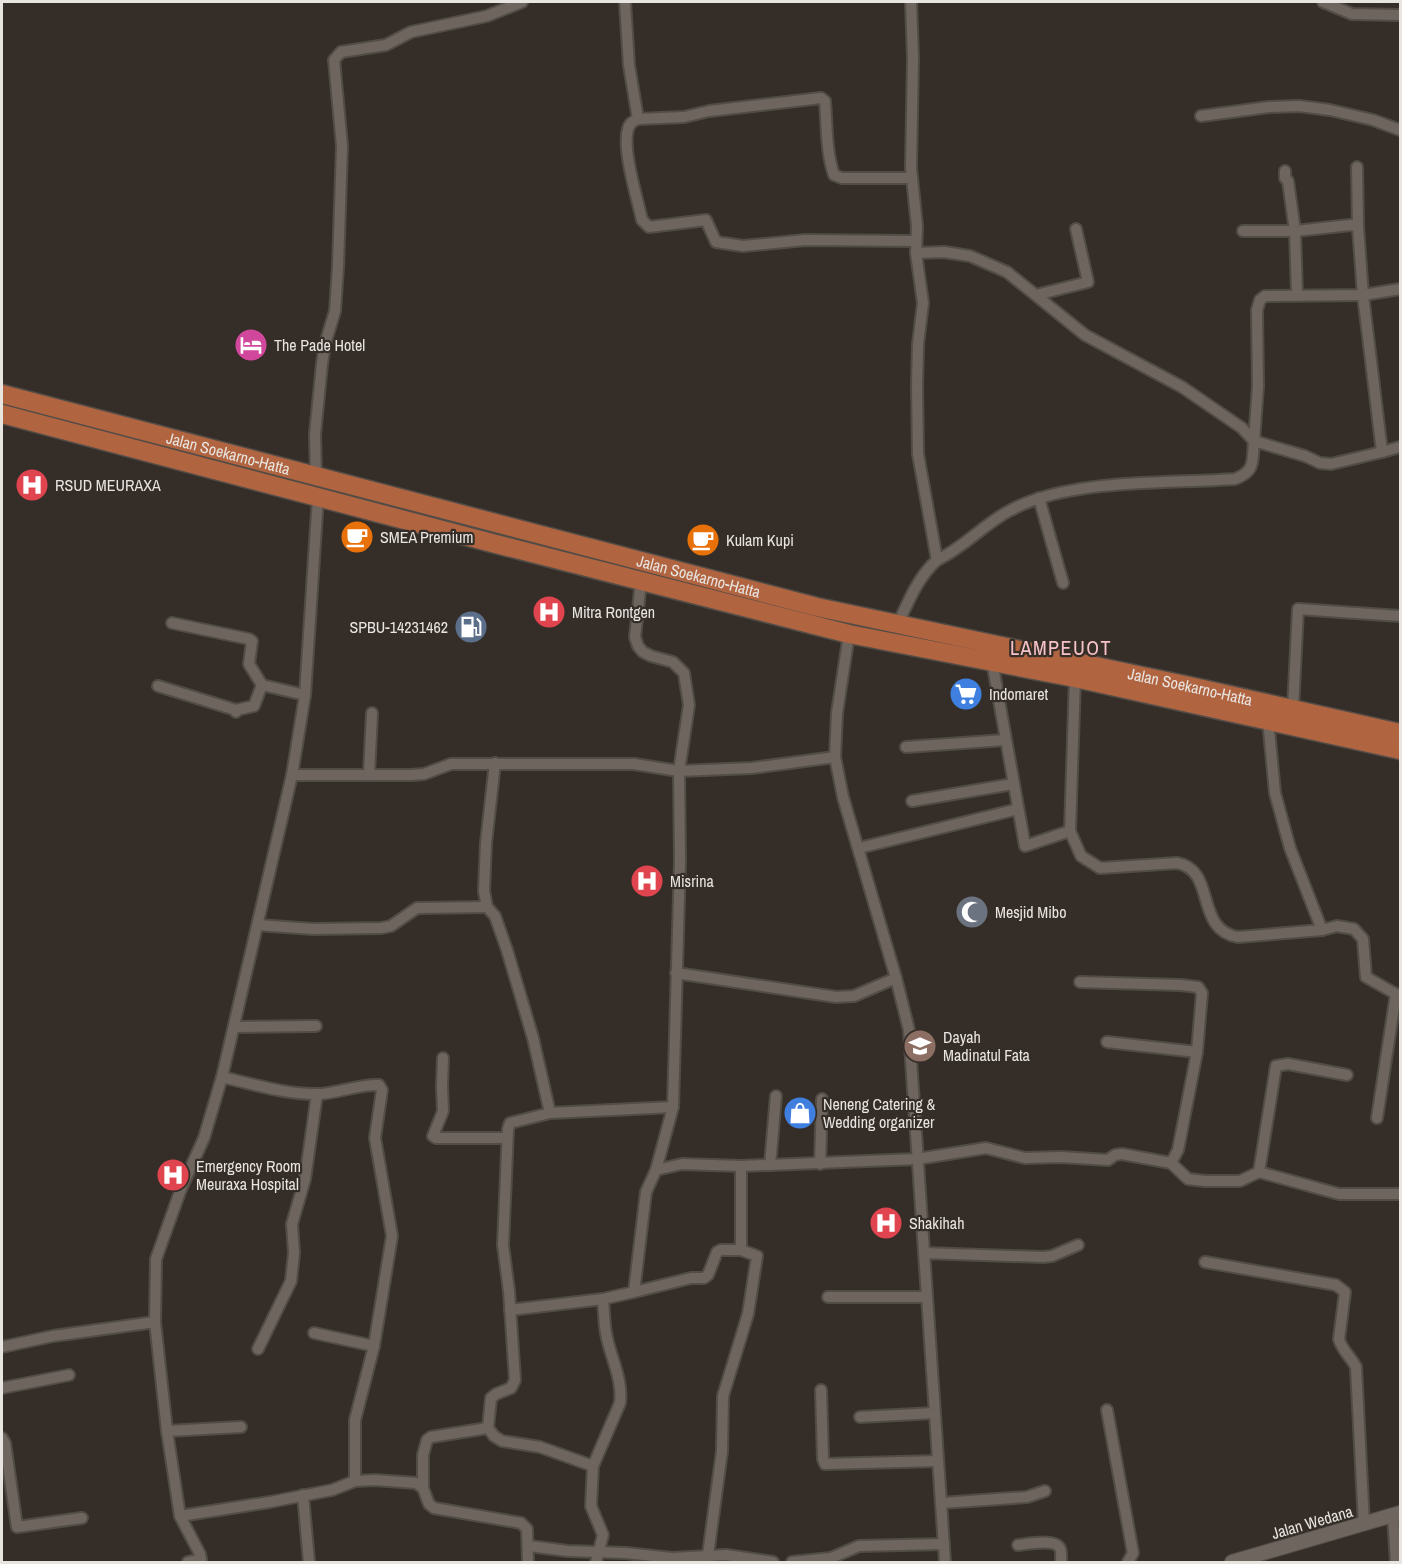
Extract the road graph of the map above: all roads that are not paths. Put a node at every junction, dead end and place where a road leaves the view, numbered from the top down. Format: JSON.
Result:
{"nodes":[{"id":1,"x":522,"y":2,"type":"edge"},
{"id":2,"x":625,"y":2,"type":"edge"},
{"id":3,"x":911,"y":2,"type":"edge"},
{"id":4,"x":1323,"y":2,"type":"edge"},
{"id":5,"x":1401,"y":15,"type":"edge"},
{"id":6,"x":1201,"y":116,"type":"dead end"},
{"id":7,"x":638,"y":119,"type":"junction"},
{"id":8,"x":1401,"y":130,"type":"edge"},
{"id":9,"x":1357,"y":167,"type":"dead end"},
{"id":10,"x":1284,"y":171,"type":"dead end"},
{"id":11,"x":912,"y":178,"type":"junction"},
{"id":12,"x":1358,"y":227,"type":"junction"},
{"id":13,"x":1076,"y":229,"type":"dead end"},
{"id":14,"x":1244,"y":231,"type":"dead end"},
{"id":15,"x":1295,"y":231,"type":"junction"},
{"id":16,"x":916,"y":247,"type":"junction"},
{"id":17,"x":1401,"y":289,"type":"edge"},
{"id":18,"x":1297,"y":294,"type":"junction"},
{"id":19,"x":1036,"y":295,"type":"junction"},
{"id":20,"x":1364,"y":295,"type":"junction"},
{"id":21,"x":2,"y":394,"type":"edge"},
{"id":22,"x":2,"y":414,"type":"edge"},
{"id":23,"x":1254,"y":441,"type":"junction"},
{"id":24,"x":1401,"y":447,"type":"edge"},
{"id":25,"x":1382,"y":452,"type":"junction"},
{"id":26,"x":316,"y":476,"type":"junction"},
{"id":27,"x":318,"y":497,"type":"junction"},
{"id":28,"x":1039,"y":498,"type":"junction"},
{"id":29,"x":937,"y":560,"type":"junction"},
{"id":30,"x":686,"y":573,"type":"junction"},
{"id":31,"x":641,"y":581,"type":"junction"},
{"id":32,"x":1063,"y":583,"type":"dead end"},
{"id":33,"x":680,"y":591,"type":"junction"},
{"id":34,"x":1401,"y":616,"type":"edge"},
{"id":35,"x":172,"y":623,"type":"dead end"},
{"id":36,"x":898,"y":624,"type":"junction"},
{"id":37,"x":849,"y":634,"type":"junction"},
{"id":38,"x":992,"y":661,"type":"junction"},
{"id":39,"x":1075,"y":678,"type":"junction"},
{"id":40,"x":262,"y":685,"type":"junction"},
{"id":41,"x":158,"y":686,"type":"dead end"},
{"id":42,"x":305,"y":695,"type":"junction"},
{"id":43,"x":1293,"y":710,"type":"junction"},
{"id":44,"x":372,"y":713,"type":"dead end"},
{"id":45,"x":1268,"y":720,"type":"junction"},
{"id":46,"x":1401,"y":733,"type":"edge"},
{"id":47,"x":1005,"y":740,"type":"junction"},
{"id":48,"x":906,"y":747,"type":"dead end"},
{"id":49,"x":1401,"y":750,"type":"edge"},
{"id":50,"x":835,"y":757,"type":"junction"},
{"id":51,"x":495,"y":763,"type":"junction"},
{"id":52,"x":679,"y":771,"type":"junction"},
{"id":53,"x":292,"y":775,"type":"junction"},
{"id":54,"x":369,"y":775,"type":"junction"},
{"id":55,"x":1013,"y":784,"type":"junction"},
{"id":56,"x":912,"y":801,"type":"dead end"},
{"id":57,"x":1018,"y":809,"type":"junction"},
{"id":58,"x":1070,"y":831,"type":"junction"},
{"id":59,"x":859,"y":848,"type":"junction"},
{"id":60,"x":487,"y":907,"type":"junction"},
{"id":61,"x":258,"y":925,"type":"junction"},
{"id":62,"x":1322,"y":930,"type":"junction"},
{"id":63,"x":676,"y":973,"type":"junction"},
{"id":64,"x":896,"y":978,"type":"junction"},
{"id":65,"x":1080,"y":982,"type":"dead end"},
{"id":66,"x":1398,"y":995,"type":"edge"},
{"id":67,"x":316,"y":1026,"type":"dead end"},
{"id":68,"x":234,"y":1027,"type":"junction"},
{"id":69,"x":1107,"y":1041,"type":"dead end"},
{"id":70,"x":1197,"y":1052,"type":"junction"},
{"id":71,"x":443,"y":1058,"type":"dead end"},
{"id":72,"x":1347,"y":1075,"type":"dead end"},
{"id":73,"x":222,"y":1077,"type":"junction"},
{"id":74,"x":317,"y":1094,"type":"junction"},
{"id":75,"x":776,"y":1096,"type":"dead end"},
{"id":76,"x":822,"y":1099,"type":"dead end"},
{"id":77,"x":673,"y":1107,"type":"junction"},
{"id":78,"x":550,"y":1113,"type":"junction"},
{"id":79,"x":1377,"y":1118,"type":"dead end"},
{"id":80,"x":507,"y":1138,"type":"junction"},
{"id":81,"x":917,"y":1159,"type":"junction"},
{"id":82,"x":1171,"y":1163,"type":"junction"},
{"id":83,"x":820,"y":1164,"type":"junction"},
{"id":84,"x":770,"y":1165,"type":"junction"},
{"id":85,"x":741,"y":1166,"type":"junction"},
{"id":86,"x":656,"y":1170,"type":"junction"},
{"id":87,"x":1259,"y":1172,"type":"junction"},
{"id":88,"x":1401,"y":1194,"type":"edge"},
{"id":89,"x":1078,"y":1245,"type":"dead end"},
{"id":90,"x":741,"y":1250,"type":"junction"},
{"id":91,"x":924,"y":1253,"type":"junction"},
{"id":92,"x":1204,"y":1262,"type":"dead end"},
{"id":93,"x":634,"y":1292,"type":"junction"},
{"id":94,"x":828,"y":1297,"type":"dead end"},
{"id":95,"x":926,"y":1297,"type":"junction"},
{"id":96,"x":603,"y":1299,"type":"junction"},
{"id":97,"x":510,"y":1310,"type":"junction"},
{"id":98,"x":155,"y":1322,"type":"junction"},
{"id":99,"x":314,"y":1333,"type":"dead end"},
{"id":100,"x":374,"y":1346,"type":"junction"},
{"id":101,"x":2,"y":1347,"type":"edge"},
{"id":102,"x":258,"y":1349,"type":"dead end"},
{"id":103,"x":69,"y":1376,"type":"dead end"},
{"id":104,"x":2,"y":1388,"type":"edge"},
{"id":105,"x":821,"y":1390,"type":"dead end"},
{"id":106,"x":1107,"y":1410,"type":"dead end"},
{"id":107,"x":934,"y":1413,"type":"junction"},
{"id":108,"x":860,"y":1417,"type":"dead end"},
{"id":109,"x":241,"y":1427,"type":"dead end"},
{"id":110,"x":488,"y":1428,"type":"junction"},
{"id":111,"x":167,"y":1431,"type":"junction"},
{"id":112,"x":2,"y":1438,"type":"edge"},
{"id":113,"x":937,"y":1461,"type":"junction"},
{"id":114,"x":592,"y":1466,"type":"junction"},
{"id":115,"x":355,"y":1481,"type":"junction"},
{"id":116,"x":423,"y":1488,"type":"junction"},
{"id":117,"x":1045,"y":1491,"type":"dead end"},
{"id":118,"x":303,"y":1496,"type":"junction"},
{"id":119,"x":941,"y":1503,"type":"junction"},
{"id":120,"x":1397,"y":1514,"type":"edge"},
{"id":121,"x":180,"y":1516,"type":"junction"},
{"id":122,"x":82,"y":1518,"type":"dead end"},
{"id":123,"x":1364,"y":1524,"type":"junction"},
{"id":124,"x":944,"y":1544,"type":"junction"},
{"id":125,"x":1018,"y":1545,"type":"dead end"},
{"id":126,"x":529,"y":1546,"type":"junction"},
{"id":127,"x":708,"y":1555,"type":"junction"},
{"id":128,"x":597,"y":1557,"type":"edge"},
{"id":129,"x":201,"y":1561,"type":"edge"},
{"id":130,"x":188,"y":1563,"type":"edge"},
{"id":131,"x":309,"y":1563,"type":"edge"},
{"id":132,"x":528,"y":1563,"type":"edge"},
{"id":133,"x":773,"y":1563,"type":"edge"},
{"id":134,"x":792,"y":1563,"type":"edge"},
{"id":135,"x":945,"y":1563,"type":"edge"},
{"id":136,"x":1061,"y":1563,"type":"edge"},
{"id":137,"x":1128,"y":1563,"type":"edge"},
{"id":138,"x":1232,"y":1563,"type":"edge"},
{"id":139,"x":1396,"y":1563,"type":"edge"}],
"edges":[{"from":1,"to":26,"type":"street"},
{"from":2,"to":7,"type":"street"},
{"from":3,"to":11,"type":"street"},
{"from":4,"to":5,"type":"street"},
{"from":6,"to":8,"type":"street"},
{"from":7,"to":11,"type":"street"},
{"from":7,"to":16,"type":"street"},
{"from":9,"to":12,"type":"street"},
{"from":10,"to":15,"type":"street"},
{"from":11,"to":16,"type":"street"},
{"from":12,"to":15,"type":"street"},
{"from":12,"to":20,"type":"street"},
{"from":13,"to":19,"type":"street"},
{"from":14,"to":15,"type":"street"},
{"from":15,"to":18,"type":"street"},
{"from":16,"to":19,"type":"street"},
{"from":16,"to":29,"type":"street"},
{"from":17,"to":20,"type":"street"},
{"from":18,"to":20,"type":"street"},
{"from":18,"to":23,"type":"street"},
{"from":19,"to":23,"type":"street"},
{"from":20,"to":25,"type":"street"},
{"from":21,"to":26,"type":"highway","name":"Jalan Soekarno-Hatta"},
{"from":22,"to":27,"type":"highway","name":"Jalan Soekarno-Hatta"},
{"from":23,"to":25,"type":"street"},
{"from":23,"to":28,"type":"street"},
{"from":24,"to":25,"type":"street"},
{"from":26,"to":30,"type":"highway","name":"Jalan Soekarno-Hatta"},
{"from":27,"to":31,"type":"highway","name":"Jalan Soekarno-Hatta"},
{"from":27,"to":42,"type":"street"},
{"from":28,"to":29,"type":"street"},
{"from":28,"to":32,"type":"street"},
{"from":29,"to":36,"type":"street"},
{"from":30,"to":33,"type":"highway"},
{"from":30,"to":36,"type":"highway","name":"Jalan Soekarno-Hatta"},
{"from":31,"to":33,"type":"highway","name":"Jalan Soekarno-Hatta"},
{"from":31,"to":52,"type":"street"},
{"from":33,"to":37,"type":"highway","name":"Jalan Soekarno-Hatta"},
{"from":34,"to":43,"type":"street"},
{"from":35,"to":40,"type":"street"},
{"from":36,"to":43,"type":"highway","name":"Jalan Soekarno-Hatta"},
{"from":37,"to":38,"type":"highway","name":"Jalan Soekarno-Hatta"},
{"from":37,"to":50,"type":"street"},
{"from":38,"to":39,"type":"highway","name":"Jalan Soekarno-Hatta"},
{"from":38,"to":47,"type":"street"},
{"from":39,"to":45,"type":"highway","name":"Jalan Soekarno-Hatta"},
{"from":39,"to":58,"type":"street"},
{"from":40,"to":41,"type":"street"},
{"from":40,"to":42,"type":"street"},
{"from":42,"to":53,"type":"street"},
{"from":43,"to":46,"type":"highway","name":"Jalan Soekarno-Hatta"},
{"from":44,"to":54,"type":"street"},
{"from":45,"to":49,"type":"highway","name":"Jalan Soekarno-Hatta"},
{"from":45,"to":62,"type":"street"},
{"from":47,"to":48,"type":"street"},
{"from":47,"to":55,"type":"street"},
{"from":50,"to":52,"type":"street"},
{"from":50,"to":59,"type":"street"},
{"from":51,"to":52,"type":"street"},
{"from":51,"to":54,"type":"street"},
{"from":51,"to":60,"type":"street"},
{"from":52,"to":63,"type":"street"},
{"from":53,"to":54,"type":"street"},
{"from":53,"to":61,"type":"street"},
{"from":55,"to":56,"type":"street"},
{"from":55,"to":57,"type":"street"},
{"from":57,"to":58,"type":"street"},
{"from":57,"to":59,"type":"street"},
{"from":58,"to":62,"type":"street"},
{"from":59,"to":64,"type":"street"},
{"from":60,"to":61,"type":"street"},
{"from":60,"to":78,"type":"street"},
{"from":61,"to":68,"type":"street"},
{"from":62,"to":66,"type":"street"},
{"from":63,"to":64,"type":"street"},
{"from":63,"to":77,"type":"street"},
{"from":64,"to":81,"type":"street"},
{"from":65,"to":70,"type":"street"},
{"from":66,"to":79,"type":"street"},
{"from":67,"to":68,"type":"street"},
{"from":68,"to":73,"type":"street"},
{"from":69,"to":70,"type":"street"},
{"from":70,"to":82,"type":"street"},
{"from":71,"to":80,"type":"street"},
{"from":72,"to":87,"type":"street"},
{"from":73,"to":74,"type":"street"},
{"from":73,"to":98,"type":"street"},
{"from":74,"to":100,"type":"street"},
{"from":74,"to":102,"type":"street"},
{"from":75,"to":84,"type":"street"},
{"from":76,"to":83,"type":"street"},
{"from":77,"to":78,"type":"street"},
{"from":77,"to":86,"type":"street"},
{"from":78,"to":80,"type":"street"},
{"from":80,"to":97,"type":"street"},
{"from":81,"to":82,"type":"street"},
{"from":81,"to":83,"type":"street"},
{"from":81,"to":91,"type":"street"},
{"from":82,"to":87,"type":"street"},
{"from":83,"to":84,"type":"street"},
{"from":84,"to":85,"type":"street"},
{"from":85,"to":86,"type":"street"},
{"from":85,"to":90,"type":"street"},
{"from":86,"to":93,"type":"street"},
{"from":87,"to":88,"type":"street"},
{"from":89,"to":91,"type":"street"},
{"from":90,"to":93,"type":"street"},
{"from":90,"to":127,"type":"street"},
{"from":91,"to":95,"type":"street"},
{"from":92,"to":123,"type":"street"},
{"from":93,"to":96,"type":"street"},
{"from":94,"to":95,"type":"street"},
{"from":95,"to":107,"type":"street"},
{"from":96,"to":97,"type":"street"},
{"from":96,"to":114,"type":"street"},
{"from":97,"to":110,"type":"street"},
{"from":98,"to":101,"type":"street"},
{"from":98,"to":111,"type":"street"},
{"from":99,"to":100,"type":"street"},
{"from":100,"to":115,"type":"street"},
{"from":103,"to":104,"type":"street"},
{"from":105,"to":113,"type":"street"},
{"from":106,"to":137,"type":"street"},
{"from":107,"to":108,"type":"street"},
{"from":107,"to":113,"type":"street"},
{"from":109,"to":111,"type":"street"},
{"from":110,"to":114,"type":"street"},
{"from":110,"to":116,"type":"street"},
{"from":111,"to":121,"type":"street"},
{"from":112,"to":122,"type":"street"},
{"from":113,"to":119,"type":"street"},
{"from":114,"to":128,"type":"street"},
{"from":115,"to":116,"type":"street"},
{"from":115,"to":118,"type":"street"},
{"from":116,"to":126,"type":"street"},
{"from":117,"to":119,"type":"street"},
{"from":118,"to":121,"type":"street"},
{"from":118,"to":131,"type":"street"},
{"from":119,"to":124,"type":"street"},
{"from":120,"to":123,"type":"street","name":"Jalan Wedana"},
{"from":120,"to":139,"type":"street"},
{"from":121,"to":129,"type":"street"},
{"from":123,"to":138,"type":"street","name":"Jalan Wedana"},
{"from":124,"to":134,"type":"street"},
{"from":124,"to":135,"type":"street"},
{"from":125,"to":136,"type":"street"},
{"from":126,"to":128,"type":"street"},
{"from":126,"to":132,"type":"street"},
{"from":127,"to":128,"type":"street"},
{"from":127,"to":133,"type":"street"},
{"from":129,"to":130,"type":"street"}]}
